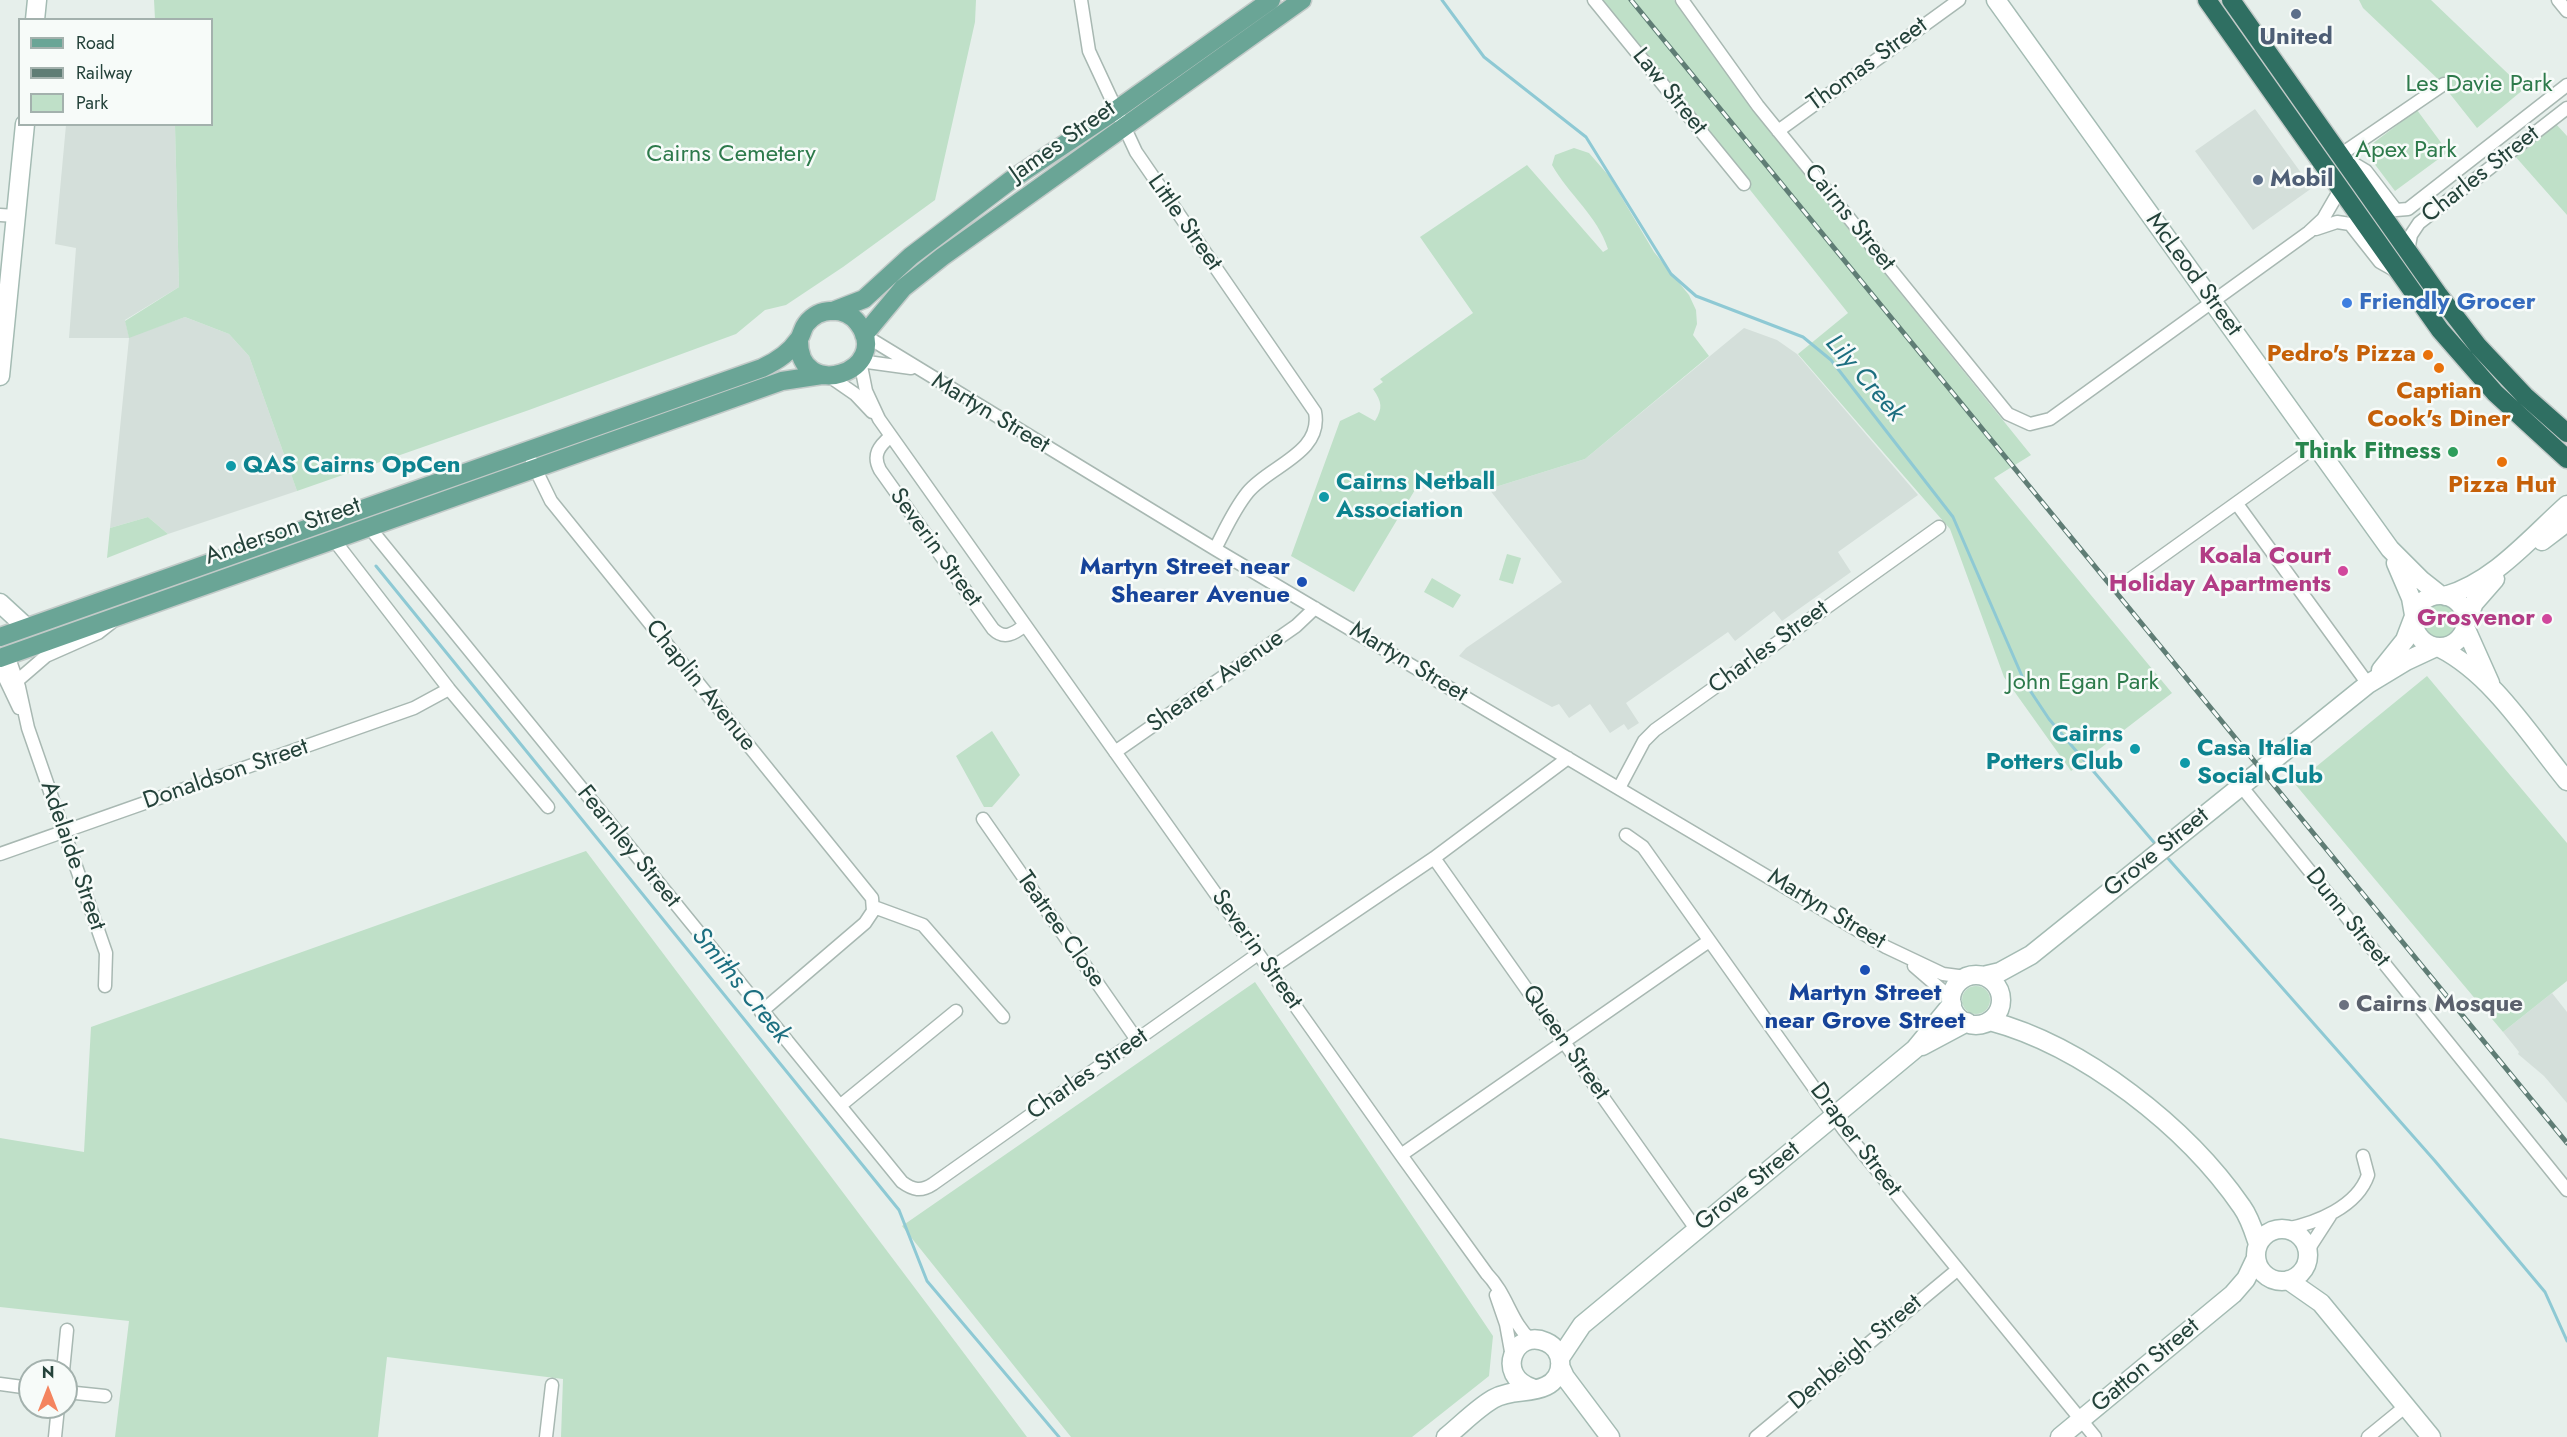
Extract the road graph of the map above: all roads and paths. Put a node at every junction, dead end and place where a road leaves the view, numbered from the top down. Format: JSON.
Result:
{"nodes":[{"id":1,"x":37,"y":0,"type":"edge"},
{"id":2,"x":1081,"y":0,"type":"edge"},
{"id":3,"x":1271,"y":0,"type":"edge"},
{"id":4,"x":1302,"y":0,"type":"edge"},
{"id":5,"x":1594,"y":0,"type":"edge"},
{"id":6,"x":1682,"y":0,"type":"edge"},
{"id":7,"x":1959,"y":0,"type":"edge"},
{"id":8,"x":1996,"y":0,"type":"edge"},
{"id":9,"x":2207,"y":0,"type":"edge"},
{"id":10,"x":2231,"y":0,"type":"edge"},
{"id":11,"x":2558,"y":0,"type":"edge"},
{"id":12,"x":2567,"y":11,"type":"edge"},
{"id":13,"x":35,"y":18,"type":"edge"},
{"id":14,"x":2444,"y":84,"type":"dead end"},
{"id":15,"x":2567,"y":85,"type":"edge"},
{"id":16,"x":2567,"y":108,"type":"edge"},
{"id":17,"x":1116,"y":110,"type":"junction"},
{"id":18,"x":25,"y":126,"type":"edge"},
{"id":19,"x":1123,"y":129,"type":"junction"},
{"id":20,"x":1778,"y":131,"type":"junction"},
{"id":21,"x":2340,"y":155,"type":"junction"},
{"id":22,"x":1744,"y":184,"type":"dead end"},
{"id":23,"x":2341,"y":188,"type":"junction"},
{"id":24,"x":2425,"y":198,"type":"junction"},
{"id":25,"x":2435,"y":211,"type":"junction"},
{"id":26,"x":8,"y":216,"type":"edge"},
{"id":27,"x":2309,"y":232,"type":"junction"},
{"id":28,"x":2408,"y":251,"type":"junction"},
{"id":29,"x":2402,"y":274,"type":"junction"},
{"id":30,"x":2212,"y":301,"type":"junction"},
{"id":31,"x":833,"y":311,"type":"junction"},
{"id":32,"x":864,"y":335,"type":"junction"},
{"id":33,"x":799,"y":339,"type":"junction"},
{"id":34,"x":860,"y":361,"type":"junction"},
{"id":35,"x":918,"y":370,"type":"junction"},
{"id":36,"x":826,"y":375,"type":"junction"},
{"id":37,"x":0,"y":376,"type":"edge"},
{"id":38,"x":879,"y":420,"type":"junction"},
{"id":39,"x":2567,"y":433,"type":"edge"},
{"id":40,"x":891,"y":436,"type":"junction"},
{"id":41,"x":2316,"y":446,"type":"junction"},
{"id":42,"x":528,"y":450,"type":"junction"},
{"id":43,"x":2567,"y":459,"type":"edge"},
{"id":44,"x":535,"y":469,"type":"junction"},
{"id":45,"x":2237,"y":504,"type":"junction"},
{"id":46,"x":2567,"y":505,"type":"edge"},
{"id":47,"x":2567,"y":522,"type":"edge"},
{"id":48,"x":369,"y":527,"type":"junction"},
{"id":49,"x":1939,"y":527,"type":"dead end"},
{"id":50,"x":334,"y":540,"type":"junction"},
{"id":51,"x":1215,"y":549,"type":"junction"},
{"id":52,"x":2390,"y":549,"type":"junction"},
{"id":53,"x":2122,"y":585,"type":"dead end"},
{"id":54,"x":2443,"y":595,"type":"junction"},
{"id":55,"x":0,"y":603,"type":"edge"},
{"id":56,"x":1315,"y":608,"type":"junction"},
{"id":57,"x":119,"y":615,"type":"junction"},
{"id":58,"x":2414,"y":617,"type":"junction"},
{"id":59,"x":2466,"y":625,"type":"junction"},
{"id":60,"x":25,"y":626,"type":"junction"},
{"id":61,"x":1025,"y":626,"type":"junction"},
{"id":62,"x":0,"y":637,"type":"edge"},
{"id":63,"x":2438,"y":647,"type":"junction"},
{"id":64,"x":3,"y":661,"type":"edge"},
{"id":65,"x":17,"y":681,"type":"junction"},
{"id":66,"x":2368,"y":684,"type":"junction"},
{"id":67,"x":449,"y":689,"type":"junction"},
{"id":68,"x":0,"y":690,"type":"edge"},
{"id":69,"x":2495,"y":693,"type":"junction"},
{"id":70,"x":18,"y":708,"type":"junction"},
{"id":71,"x":28,"y":728,"type":"junction"},
{"id":72,"x":1115,"y":752,"type":"junction"},
{"id":73,"x":1568,"y":758,"type":"junction"},
{"id":74,"x":2567,"y":781,"type":"edge"},
{"id":75,"x":2241,"y":786,"type":"junction"},
{"id":76,"x":1619,"y":788,"type":"junction"},
{"id":77,"x":548,"y":807,"type":"dead end"},
{"id":78,"x":983,"y":819,"type":"dead end"},
{"id":79,"x":64,"y":832,"type":"junction"},
{"id":80,"x":1626,"y":835,"type":"dead end"},
{"id":81,"x":0,"y":854,"type":"edge"},
{"id":82,"x":1434,"y":858,"type":"junction"},
{"id":83,"x":872,"y":912,"type":"junction"},
{"id":84,"x":1709,"y":941,"type":"junction"},
{"id":85,"x":1258,"y":954,"type":"junction"},
{"id":86,"x":1899,"y":954,"type":"junction"},
{"id":87,"x":2031,"y":955,"type":"junction"},
{"id":88,"x":1270,"y":969,"type":"junction"},
{"id":89,"x":1974,"y":976,"type":"junction"},
{"id":90,"x":105,"y":986,"type":"dead end"},
{"id":91,"x":2001,"y":997,"type":"junction"},
{"id":92,"x":1952,"y":1001,"type":"junction"},
{"id":93,"x":761,"y":1011,"type":"junction"},
{"id":94,"x":956,"y":1011,"type":"dead end"},
{"id":95,"x":1003,"y":1017,"type":"dead end"},
{"id":96,"x":1990,"y":1021,"type":"junction"},
{"id":97,"x":1967,"y":1022,"type":"junction"},
{"id":98,"x":2042,"y":1039,"type":"junction"},
{"id":99,"x":1137,"y":1040,"type":"junction"},
{"id":100,"x":1563,"y":1041,"type":"junction"},
{"id":101,"x":1915,"y":1049,"type":"junction"},
{"id":102,"x":841,"y":1106,"type":"junction"},
{"id":103,"x":1834,"y":1116,"type":"junction"},
{"id":104,"x":1401,"y":1155,"type":"junction"},
{"id":105,"x":2363,"y":1156,"type":"dead end"},
{"id":106,"x":915,"y":1189,"type":"joint"},
{"id":107,"x":2567,"y":1190,"type":"edge"},
{"id":108,"x":2243,"y":1208,"type":"junction"},
{"id":109,"x":2332,"y":1212,"type":"junction"},
{"id":110,"x":1696,"y":1229,"type":"junction"},
{"id":111,"x":2282,"y":1229,"type":"junction"},
{"id":112,"x":2257,"y":1251,"type":"junction"},
{"id":113,"x":2308,"y":1254,"type":"junction"},
{"id":114,"x":1957,"y":1270,"type":"junction"},
{"id":115,"x":1487,"y":1274,"type":"junction"},
{"id":116,"x":2281,"y":1280,"type":"junction"},
{"id":117,"x":2233,"y":1294,"type":"junction"},
{"id":118,"x":2321,"y":1303,"type":"junction"},
{"id":119,"x":1582,"y":1325,"type":"junction"},
{"id":120,"x":67,"y":1330,"type":"dead end"},
{"id":121,"x":1536,"y":1340,"type":"junction"},
{"id":122,"x":64,"y":1359,"type":"edge"},
{"id":123,"x":1511,"y":1361,"type":"junction"},
{"id":124,"x":1560,"y":1362,"type":"junction"},
{"id":125,"x":0,"y":1384,"type":"edge"},
{"id":126,"x":552,"y":1384,"type":"dead end"},
{"id":127,"x":18,"y":1386,"type":"edge"},
{"id":128,"x":1536,"y":1388,"type":"junction"},
{"id":129,"x":78,"y":1393,"type":"edge"},
{"id":130,"x":105,"y":1396,"type":"dead end"},
{"id":131,"x":1493,"y":1399,"type":"junction"},
{"id":132,"x":2406,"y":1406,"type":"junction"},
{"id":133,"x":1588,"y":1411,"type":"junction"},
{"id":134,"x":57,"y":1419,"type":"edge"},
{"id":135,"x":2081,"y":1420,"type":"junction"},
{"id":136,"x":55,"y":1437,"type":"edge"},
{"id":137,"x":546,"y":1437,"type":"edge"},
{"id":138,"x":1446,"y":1437,"type":"edge"},
{"id":139,"x":1610,"y":1437,"type":"edge"},
{"id":140,"x":1756,"y":1437,"type":"edge"},
{"id":141,"x":2060,"y":1437,"type":"edge"},
{"id":142,"x":2095,"y":1437,"type":"edge"},
{"id":143,"x":2368,"y":1437,"type":"edge"},
{"id":144,"x":2431,"y":1437,"type":"edge"}],
"edges":[{"from":1,"to":13,"type":"street"},
{"from":2,"to":17,"type":"street","name":"Little Street"},
{"from":3,"to":17,"type":"main road","name":"James Street"},
{"from":4,"to":19,"type":"main road","name":"James Street"},
{"from":5,"to":22,"type":"street","name":"Law Street"},
{"from":6,"to":20,"type":"street","name":"Cairns Street"},
{"from":7,"to":20,"type":"street","name":"Thomas Street"},
{"from":8,"to":30,"type":"street","name":"McLeod Street"},
{"from":9,"to":23,"type":"highway"},
{"from":10,"to":21,"type":"highway"},
{"from":11,"to":12,"type":"street"},
{"from":14,"to":21,"type":"street"},
{"from":15,"to":24,"type":"street","name":"Charles Street"},
{"from":16,"to":25,"type":"street","name":"Charles Street"},
{"from":17,"to":19,"type":"street","name":"Little Street"},
{"from":17,"to":31,"type":"main road","name":"James Street"},
{"from":18,"to":26,"type":"street"},
{"from":19,"to":32,"type":"main road","name":"James Street"},
{"from":19,"to":51,"type":"street","name":"Little Street"},
{"from":20,"to":30,"type":"street","name":"Cairns Street"},
{"from":21,"to":24,"type":"street","name":"Charles Street"},
{"from":21,"to":28,"type":"highway"},
{"from":23,"to":27,"type":"street"},
{"from":23,"to":29,"type":"highway"},
{"from":24,"to":25,"type":"street"},
{"from":25,"to":28,"type":"street","name":"Charles Street"},
{"from":26,"to":37,"type":"street"},
{"from":27,"to":29,"type":"street"},
{"from":27,"to":30,"type":"street"},
{"from":28,"to":39,"type":"highway"},
{"from":29,"to":43,"type":"highway"},
{"from":30,"to":41,"type":"street","name":"McLeod Street"},
{"from":31,"to":32,"type":"main road"},
{"from":31,"to":33,"type":"main road"},
{"from":32,"to":34,"type":"main road"},
{"from":32,"to":35,"type":"street","name":"Martyn Street"},
{"from":33,"to":36,"type":"main road"},
{"from":33,"to":42,"type":"main road","name":"Anderson Street"},
{"from":34,"to":35,"type":"street","name":"Martyn Street"},
{"from":34,"to":36,"type":"main road"},
{"from":34,"to":38,"type":"street","name":"Severin Street"},
{"from":35,"to":51,"type":"street","name":"Martyn Street"},
{"from":36,"to":38,"type":"street","name":"Severin Street"},
{"from":36,"to":44,"type":"main road","name":"Anderson Street"},
{"from":38,"to":40,"type":"street","name":"Severin Street"},
{"from":40,"to":61,"type":"street","name":"Severin Street"},
{"from":40,"to":61,"type":"street","name":"Severin Street"},
{"from":41,"to":45,"type":"street"},
{"from":41,"to":52,"type":"street","name":"McLeod Street"},
{"from":42,"to":44,"type":"street","name":"Chaplin Avenue"},
{"from":42,"to":60,"type":"main road","name":"Anderson Street"},
{"from":44,"to":48,"type":"main road","name":"Anderson Street"},
{"from":44,"to":83,"type":"street","name":"Chaplin Avenue"},
{"from":45,"to":53,"type":"street"},
{"from":45,"to":66,"type":"street"},
{"from":46,"to":54,"type":"street"},
{"from":47,"to":59,"type":"street"},
{"from":48,"to":50,"type":"main road","name":"Anderson Street"},
{"from":48,"to":93,"type":"street","name":"Fearnley Street"},
{"from":49,"to":76,"type":"street","name":"Charles Street"},
{"from":50,"to":57,"type":"main road","name":"Anderson Street"},
{"from":50,"to":67,"type":"street","name":"Fearnley Street"},
{"from":51,"to":56,"type":"street","name":"Martyn Street"},
{"from":52,"to":54,"type":"street","name":"McLeod Street"},
{"from":52,"to":58,"type":"street","name":"McLeod Street"},
{"from":54,"to":58,"type":"street"},
{"from":54,"to":59,"type":"street"},
{"from":55,"to":60,"type":"street"},
{"from":56,"to":72,"type":"street","name":"Shearer Avenue"},
{"from":56,"to":73,"type":"street","name":"Martyn Street"},
{"from":57,"to":64,"type":"main road","name":"Anderson Street"},
{"from":57,"to":65,"type":"street"},
{"from":58,"to":63,"type":"street"},
{"from":58,"to":66,"type":"street","name":"Grove Street"},
{"from":59,"to":63,"type":"street"},
{"from":59,"to":69,"type":"street"},
{"from":60,"to":62,"type":"main road","name":"Anderson Street"},
{"from":61,"to":72,"type":"street","name":"Severin Street"},
{"from":62,"to":64,"type":"street"},
{"from":63,"to":66,"type":"street","name":"Grove Street"},
{"from":63,"to":69,"type":"street"},
{"from":64,"to":65,"type":"street","name":"Adelaide Street"},
{"from":64,"to":70,"type":"street","name":"Adelaide Street"},
{"from":65,"to":71,"type":"street","name":"Adelaide Street"},
{"from":66,"to":75,"type":"street","name":"Grove Street"},
{"from":67,"to":77,"type":"street","name":"Fearnley Street"},
{"from":67,"to":79,"type":"street","name":"Donaldson Street"},
{"from":68,"to":70,"type":"street","name":"Adelaide Street"},
{"from":69,"to":74,"type":"street"},
{"from":70,"to":71,"type":"street","name":"Adelaide Street"},
{"from":71,"to":79,"type":"street","name":"Adelaide Street"},
{"from":72,"to":85,"type":"street","name":"Severin Street"},
{"from":73,"to":76,"type":"street","name":"Martyn Street"},
{"from":73,"to":82,"type":"street"},
{"from":75,"to":87,"type":"street","name":"Grove Street"},
{"from":75,"to":107,"type":"street","name":"Dunn Street"},
{"from":76,"to":86,"type":"street","name":"Martyn Street"},
{"from":78,"to":99,"type":"street","name":"Teatree Close"},
{"from":79,"to":81,"type":"street","name":"Donaldson Street"},
{"from":79,"to":90,"type":"street","name":"Adelaide Street"},
{"from":80,"to":84,"type":"street","name":"Draper Street"},
{"from":82,"to":88,"type":"street"},
{"from":82,"to":100,"type":"street","name":"Queen Street"},
{"from":83,"to":93,"type":"street"},
{"from":83,"to":95,"type":"street"},
{"from":84,"to":100,"type":"street"},
{"from":84,"to":103,"type":"street","name":"Draper Street"},
{"from":85,"to":88,"type":"street","name":"Severin Street"},
{"from":85,"to":99,"type":"street","name":"Charles Street"},
{"from":86,"to":89,"type":"street","name":"Martyn Street"},
{"from":86,"to":92,"type":"street","name":"Martyn Street"},
{"from":87,"to":89,"type":"street","name":"Grove Street"},
{"from":87,"to":91,"type":"street","name":"Grove Street"},
{"from":88,"to":104,"type":"street","name":"Severin Street"},
{"from":89,"to":91,"type":"street"},
{"from":89,"to":92,"type":"street"},
{"from":91,"to":96,"type":"street"},
{"from":91,"to":98,"type":"street"},
{"from":92,"to":97,"type":"street"},
{"from":92,"to":101,"type":"street","name":"Grove Street"},
{"from":93,"to":102,"type":"street","name":"Fearnley Street"},
{"from":94,"to":102,"type":"street"},
{"from":96,"to":97,"type":"street"},
{"from":96,"to":98,"type":"street"},
{"from":97,"to":101,"type":"street","name":"Grove Street"},
{"from":98,"to":108,"type":"street"},
{"from":99,"to":106,"type":"street","name":"Charles Street"},
{"from":100,"to":104,"type":"street"},
{"from":100,"to":110,"type":"street","name":"Queen Street"},
{"from":101,"to":103,"type":"street","name":"Grove Street"},
{"from":102,"to":106,"type":"street","name":"Fearnley Street"},
{"from":103,"to":110,"type":"street","name":"Grove Street"},
{"from":103,"to":114,"type":"street","name":"Draper Street"},
{"from":104,"to":115,"type":"street","name":"Severin Street"},
{"from":105,"to":109,"type":"street"},
{"from":108,"to":111,"type":"street"},
{"from":108,"to":112,"type":"street"},
{"from":109,"to":111,"type":"street"},
{"from":109,"to":113,"type":"street"},
{"from":110,"to":119,"type":"street","name":"Grove Street"},
{"from":111,"to":112,"type":"street"},
{"from":111,"to":113,"type":"street"},
{"from":112,"to":116,"type":"street"},
{"from":112,"to":117,"type":"street","name":"Gatton Street"},
{"from":113,"to":116,"type":"street"},
{"from":113,"to":118,"type":"street"},
{"from":114,"to":135,"type":"street","name":"Draper Street"},
{"from":114,"to":140,"type":"street","name":"Denbeigh Street"},
{"from":115,"to":121,"type":"street","name":"Severin Street"},
{"from":115,"to":123,"type":"street","name":"Severin Street"},
{"from":116,"to":117,"type":"street","name":"Gatton Street"},
{"from":116,"to":118,"type":"street"},
{"from":117,"to":135,"type":"street","name":"Gatton Street"},
{"from":118,"to":132,"type":"street"},
{"from":119,"to":121,"type":"street","name":"Grove Street"},
{"from":119,"to":124,"type":"street","name":"Grove Street"},
{"from":120,"to":122,"type":"street"},
{"from":121,"to":123,"type":"street"},
{"from":121,"to":124,"type":"street"},
{"from":123,"to":128,"type":"street"},
{"from":123,"to":131,"type":"street"},
{"from":124,"to":128,"type":"street"},
{"from":124,"to":133,"type":"street"},
{"from":125,"to":127,"type":"street"},
{"from":126,"to":137,"type":"street"},
{"from":128,"to":131,"type":"street"},
{"from":128,"to":133,"type":"street"},
{"from":129,"to":130,"type":"street"},
{"from":131,"to":138,"type":"street"},
{"from":132,"to":143,"type":"street"},
{"from":132,"to":144,"type":"street"},
{"from":133,"to":139,"type":"street"},
{"from":134,"to":136,"type":"street"},
{"from":135,"to":141,"type":"street","name":"Gatton Street"},
{"from":135,"to":142,"type":"street","name":"Draper Street"}]}
